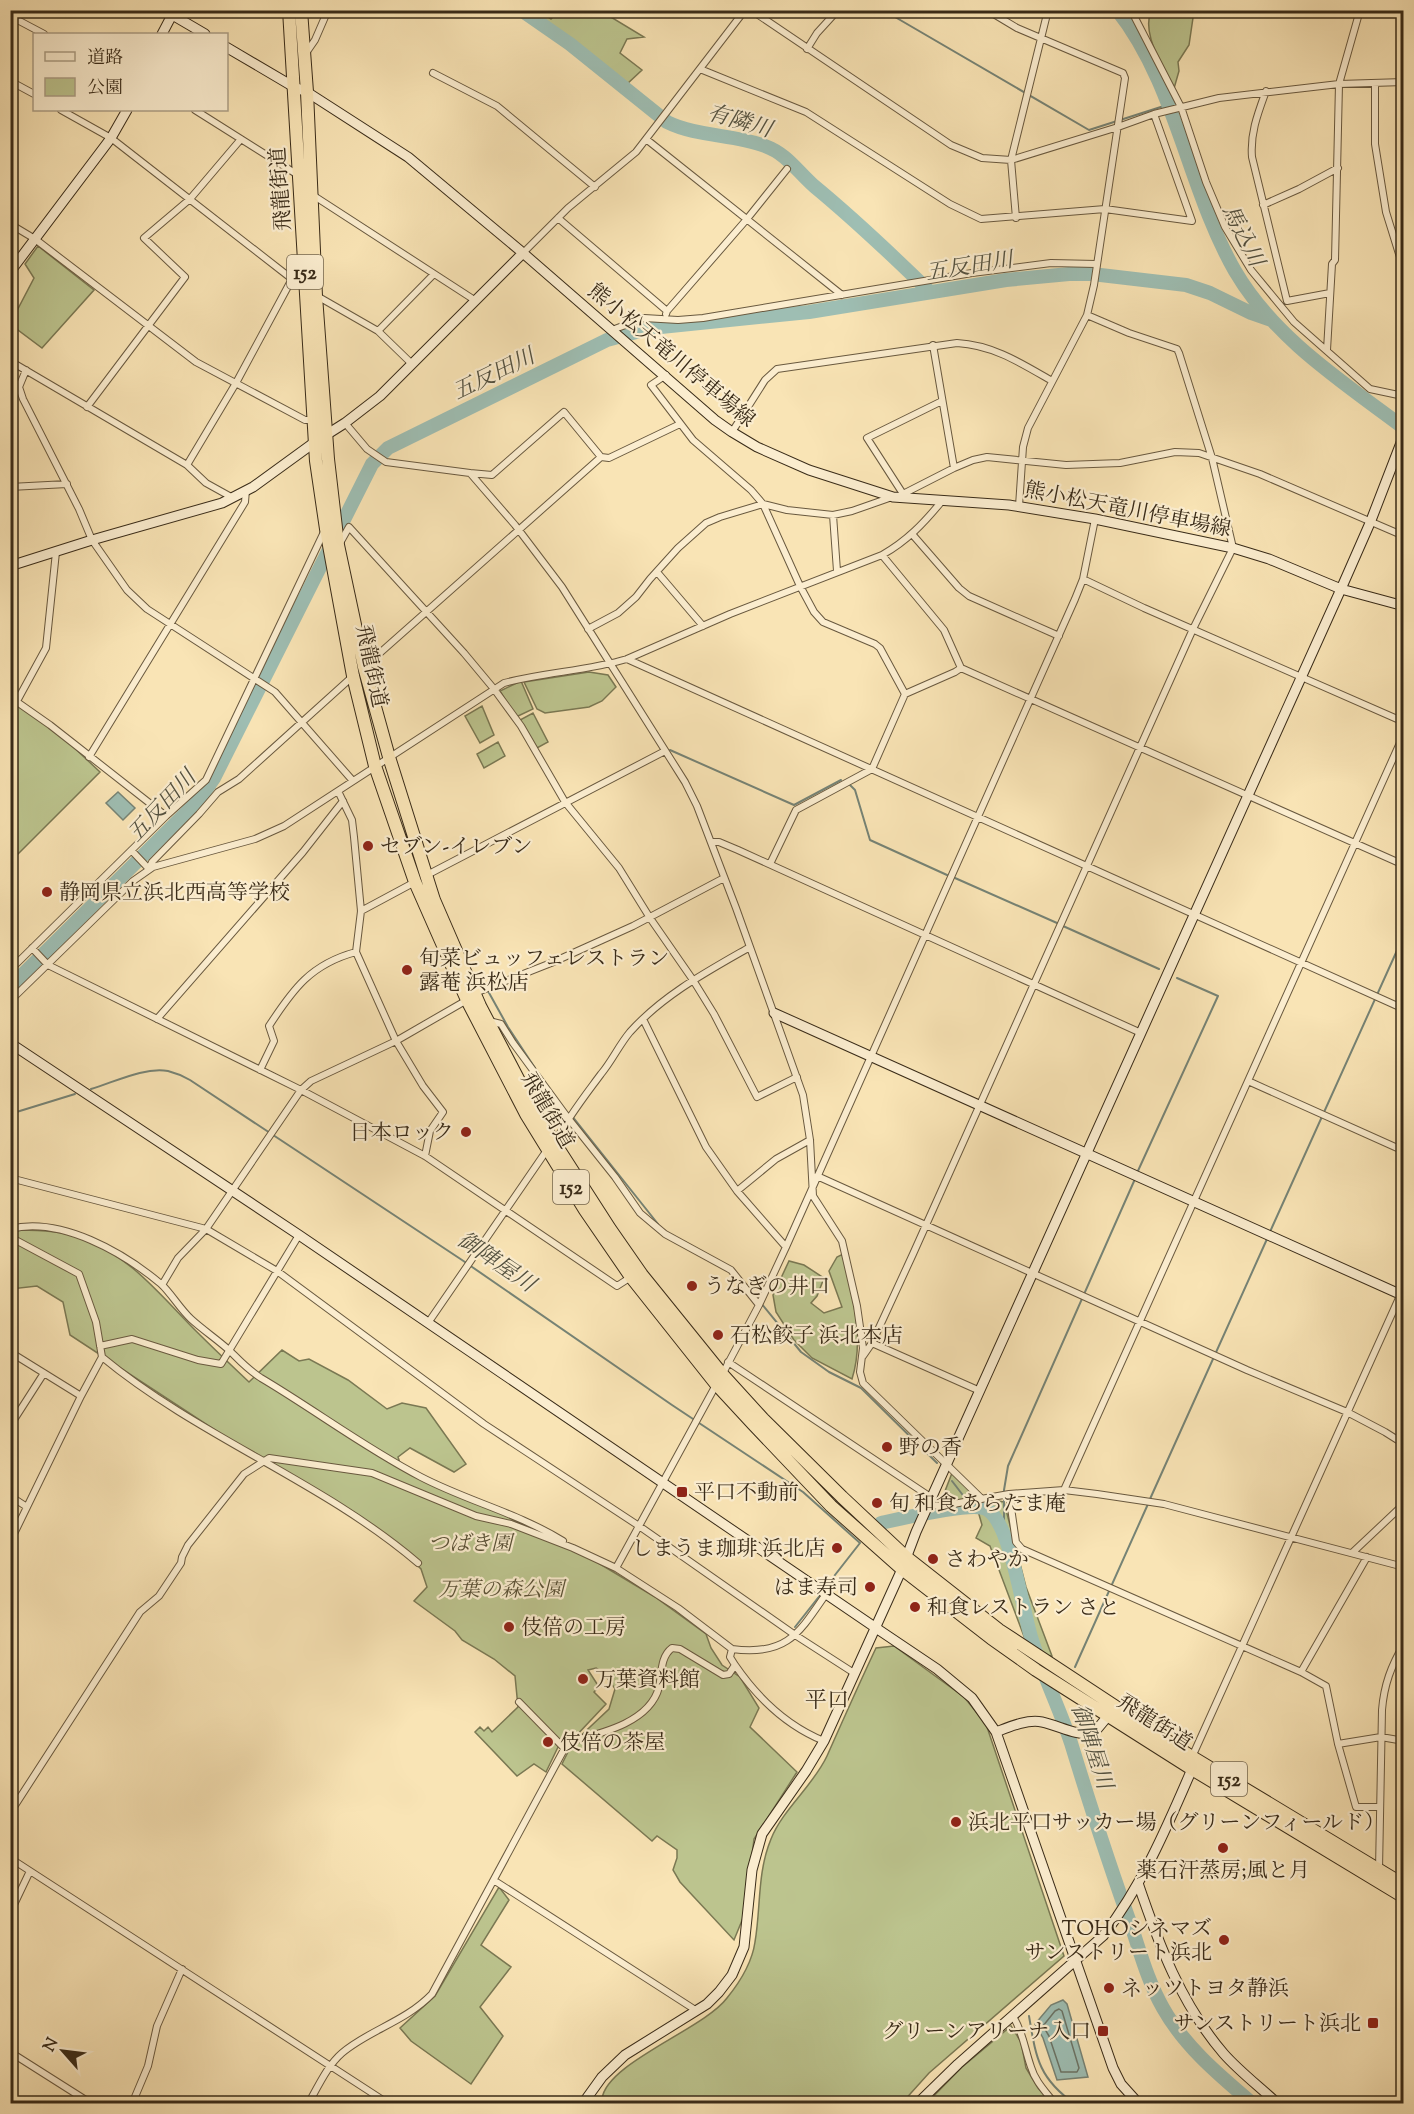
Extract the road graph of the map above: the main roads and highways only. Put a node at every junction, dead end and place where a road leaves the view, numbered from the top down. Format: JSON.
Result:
{"nodes":[{"id":1,"x":289,"y":10,"type":"edge"},
{"id":2,"x":301,"y":10,"type":"edge"},
{"id":3,"x":321,"y":439,"type":"junction"},
{"id":4,"x":421,"y":879,"type":"junction"},
{"id":5,"x":471,"y":996,"type":"junction"},
{"id":6,"x":551,"y":1146,"type":"junction"},
{"id":7,"x":719,"y":1379,"type":"junction"},
{"id":8,"x":1192,"y":1763,"type":"junction"},
{"id":9,"x":1404,"y":1885,"type":"edge"},
{"id":10,"x":1404,"y":1897,"type":"edge"}],
"edges":[{"from":1,"to":3,"type":"highway","name":"飛龍街道","number":"152"},
{"from":2,"to":3,"type":"highway","name":"飛龍街道","number":"152"},
{"from":3,"to":4,"type":"highway","name":"飛龍街道","number":"152"},
{"from":3,"to":4,"type":"highway","name":"飛龍街道","number":"152"},
{"from":4,"to":5,"type":"highway","name":"飛龍街道","number":"152"},
{"from":5,"to":6,"type":"highway","name":"飛龍街道","number":"152"},
{"from":5,"to":6,"type":"highway","name":"飛龍街道","number":"152"},
{"from":6,"to":7,"type":"highway","name":"飛龍街道","number":"152"},
{"from":6,"to":7,"type":"highway","name":"飛龍街道","number":"152"},
{"from":7,"to":8,"type":"highway","name":"飛龍街道","number":"152"},
{"from":7,"to":8,"type":"highway","name":"飛龍街道","number":"152"},
{"from":8,"to":9,"type":"highway","name":"飛龍街道","number":"152"},
{"from":8,"to":10,"type":"highway","name":"飛龍街道","number":"152"}]}
